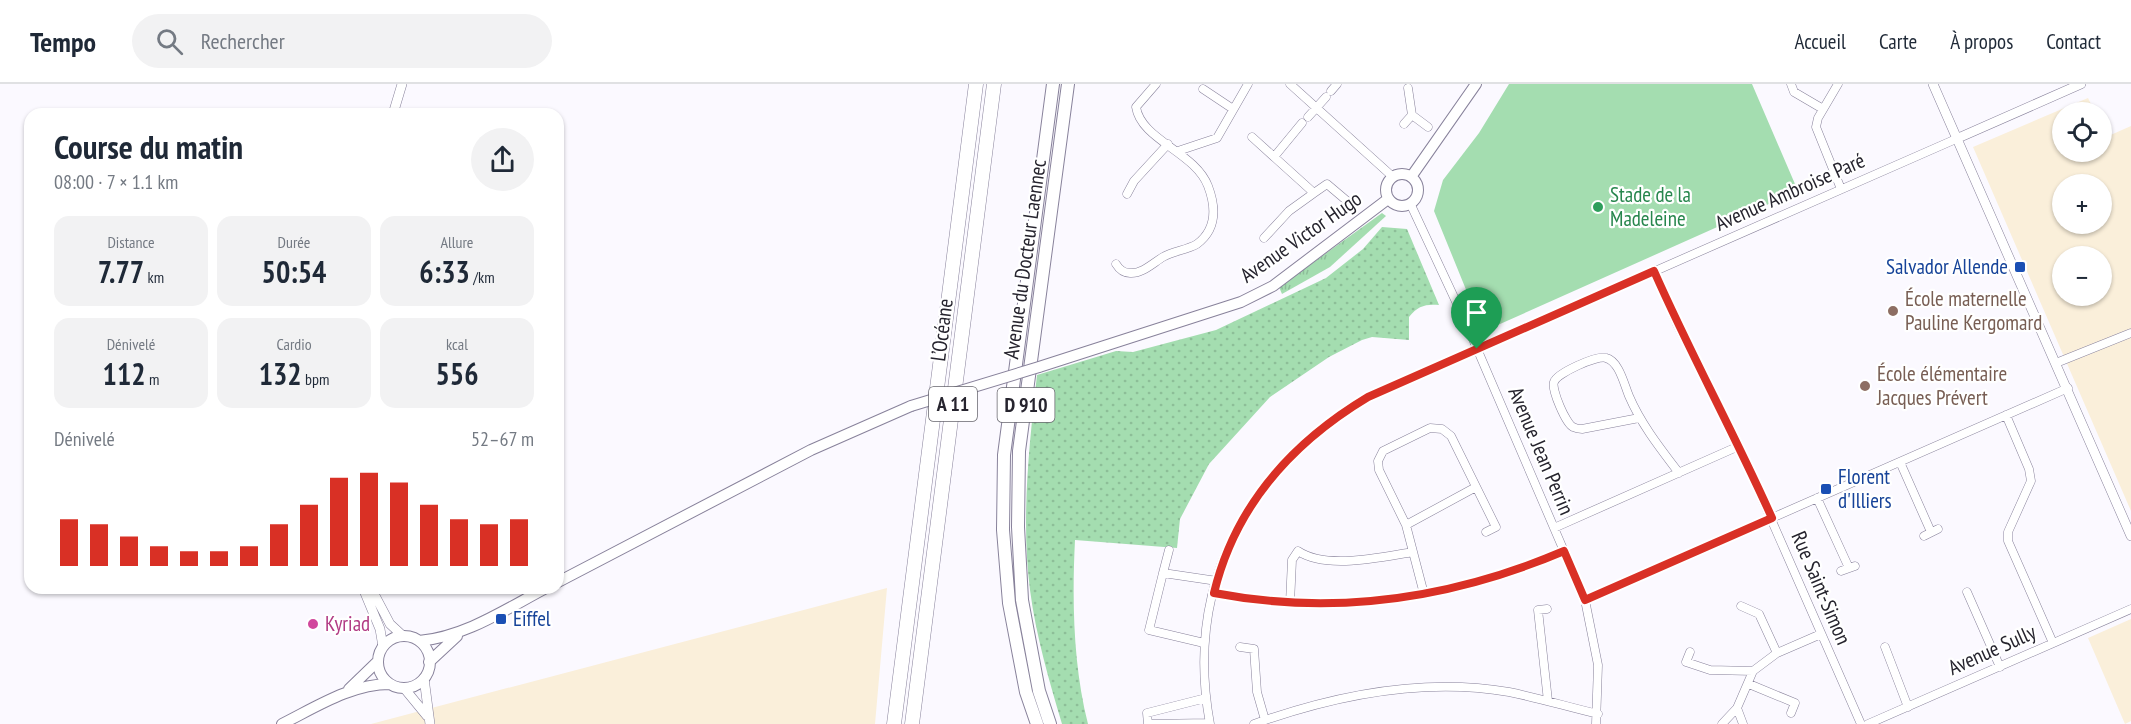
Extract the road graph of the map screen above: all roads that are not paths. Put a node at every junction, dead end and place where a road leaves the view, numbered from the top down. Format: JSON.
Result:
{"nodes":[{"id":1,"x":402,"y":84,"type":"edge"},
{"id":2,"x":976,"y":84,"type":"edge"},
{"id":3,"x":994,"y":84,"type":"edge"},
{"id":4,"x":1053,"y":84,"type":"edge"},
{"id":5,"x":1068,"y":84,"type":"edge"},
{"id":6,"x":1156,"y":84,"type":"edge"},
{"id":7,"x":1248,"y":84,"type":"edge"},
{"id":8,"x":1290,"y":84,"type":"edge"},
{"id":9,"x":1476,"y":84,"type":"edge"},
{"id":10,"x":1791,"y":84,"type":"edge"},
{"id":11,"x":1838,"y":84,"type":"edge"},
{"id":12,"x":1934,"y":84,"type":"edge"},
{"id":13,"x":2081,"y":84,"type":"edge"},
{"id":14,"x":1409,"y":85,"type":"edge"},
{"id":15,"x":1203,"y":89,"type":"dead end"},
{"id":16,"x":1331,"y":91,"type":"edge"},
{"id":17,"x":1317,"y":107,"type":"junction"},
{"id":18,"x":395,"y":108,"type":"edge"},
{"id":19,"x":1233,"y":109,"type":"junction"},
{"id":20,"x":1823,"y":109,"type":"junction"},
{"id":21,"x":1412,"y":115,"type":"junction"},
{"id":22,"x":1404,"y":124,"type":"dead end"},
{"id":23,"x":1428,"y":127,"type":"dead end"},
{"id":24,"x":1252,"y":137,"type":"dead end"},
{"id":25,"x":1956,"y":139,"type":"junction"},
{"id":26,"x":1168,"y":144,"type":"junction"},
{"id":27,"x":1178,"y":151,"type":"junction"},
{"id":28,"x":1274,"y":157,"type":"junction"},
{"id":29,"x":1393,"y":177,"type":"junction"},
{"id":30,"x":1411,"y":177,"type":"junction"},
{"id":31,"x":1841,"y":189,"type":"junction"},
{"id":32,"x":1314,"y":193,"type":"junction"},
{"id":33,"x":1127,"y":194,"type":"dead end"},
{"id":34,"x":1388,"y":199,"type":"junction"},
{"id":35,"x":1410,"y":203,"type":"junction"},
{"id":36,"x":1353,"y":206,"type":"dead end"},
{"id":37,"x":1264,"y":238,"type":"dead end"},
{"id":38,"x":1116,"y":264,"type":"dead end"},
{"id":39,"x":1654,"y":271,"type":"junction"},
{"id":40,"x":2131,"y":333,"type":"edge"},
{"id":41,"x":1477,"y":349,"type":"junction"},
{"id":42,"x":2056,"y":363,"type":"junction"},
{"id":43,"x":2068,"y":388,"type":"junction"},
{"id":44,"x":2006,"y":415,"type":"junction"},
{"id":45,"x":1639,"y":418,"type":"junction"},
{"id":46,"x":1739,"y":446,"type":"junction"},
{"id":47,"x":1900,"y":462,"type":"junction"},
{"id":48,"x":1679,"y":473,"type":"junction"},
{"id":49,"x":1476,"y":487,"type":"junction"},
{"id":50,"x":1817,"y":498,"type":"junction"},
{"id":51,"x":1772,"y":518,"type":"junction"},
{"id":52,"x":1406,"y":525,"type":"junction"},
{"id":53,"x":1554,"y":528,"type":"junction"},
{"id":54,"x":1486,"y":532,"type":"dead end"},
{"id":55,"x":1931,"y":532,"type":"dead end"},
{"id":56,"x":2131,"y":536,"type":"edge"},
{"id":57,"x":1169,"y":550,"type":"dead end"},
{"id":58,"x":1564,"y":551,"type":"junction"},
{"id":59,"x":1413,"y":552,"type":"junction"},
{"id":60,"x":1848,"y":568,"type":"dead end"},
{"id":61,"x":1163,"y":573,"type":"junction"},
{"id":62,"x":564,"y":579,"type":"edge"},
{"id":63,"x":1216,"y":582,"type":"junction"},
{"id":64,"x":1967,"y":592,"type":"dead end"},
{"id":65,"x":1214,"y":593,"type":"junction"},
{"id":66,"x":365,"y":594,"type":"edge"},
{"id":67,"x":374,"y":594,"type":"edge"},
{"id":68,"x":534,"y":594,"type":"edge"},
{"id":69,"x":1424,"y":594,"type":"junction"},
{"id":70,"x":1585,"y":600,"type":"junction"},
{"id":71,"x":1290,"y":603,"type":"junction"},
{"id":72,"x":1741,"y":606,"type":"dead end"},
{"id":73,"x":1547,"y":609,"type":"dead end"},
{"id":74,"x":2131,"y":609,"type":"edge"},
{"id":75,"x":464,"y":630,"type":"junction"},
{"id":76,"x":1821,"y":634,"type":"junction"},
{"id":77,"x":403,"y":636,"type":"junction"},
{"id":78,"x":419,"y":641,"type":"junction"},
{"id":79,"x":1204,"y":643,"type":"junction"},
{"id":80,"x":2053,"y":643,"type":"junction"},
{"id":81,"x":383,"y":647,"type":"junction"},
{"id":82,"x":1240,"y":647,"type":"dead end"},
{"id":83,"x":1885,"y":647,"type":"dead end"},
{"id":84,"x":1690,"y":652,"type":"dead end"},
{"id":85,"x":1777,"y":653,"type":"junction"},
{"id":86,"x":378,"y":661,"type":"junction"},
{"id":87,"x":429,"y":662,"type":"junction"},
{"id":88,"x":2000,"y":667,"type":"junction"},
{"id":89,"x":1754,"y":671,"type":"junction"},
{"id":90,"x":424,"y":678,"type":"junction"},
{"id":91,"x":390,"y":684,"type":"junction"},
{"id":92,"x":1749,"y":684,"type":"junction"},
{"id":93,"x":404,"y":688,"type":"junction"},
{"id":94,"x":344,"y":693,"type":"junction"},
{"id":95,"x":1206,"y":698,"type":"junction"},
{"id":96,"x":1548,"y":701,"type":"junction"},
{"id":97,"x":1908,"y":706,"type":"junction"},
{"id":98,"x":1737,"y":708,"type":"junction"},
{"id":99,"x":1791,"y":712,"type":"dead end"},
{"id":100,"x":1598,"y":714,"type":"junction"},
{"id":101,"x":1265,"y":720,"type":"junction"},
{"id":102,"x":430,"y":722,"type":"edge"},
{"id":103,"x":1209,"y":723,"type":"edge"},
{"id":104,"x":282,"y":724,"type":"edge"},
{"id":105,"x":894,"y":724,"type":"edge"},
{"id":106,"x":912,"y":724,"type":"edge"},
{"id":107,"x":1037,"y":724,"type":"edge"},
{"id":108,"x":1050,"y":724,"type":"edge"},
{"id":109,"x":1254,"y":724,"type":"edge"},
{"id":110,"x":1596,"y":724,"type":"edge"},
{"id":111,"x":1722,"y":724,"type":"edge"},
{"id":112,"x":1743,"y":724,"type":"edge"},
{"id":113,"x":1861,"y":724,"type":"edge"},
{"id":114,"x":1868,"y":724,"type":"edge"}],
"edges":[{"from":1,"to":18,"type":"street"},
{"from":2,"to":105,"type":"highway","name":"L’Océane","number":"A 11"},
{"from":3,"to":106,"type":"highway","name":"L’Océane","number":"A 11"},
{"from":4,"to":107,"type":"main road","name":"Avenue du Docteur Laennec","number":"D 910"},
{"from":5,"to":108,"type":"main road","name":"Avenue du Docteur Laennec","number":"D 910"},
{"from":6,"to":26,"type":"street"},
{"from":7,"to":19,"type":"street"},
{"from":8,"to":17,"type":"street"},
{"from":9,"to":30,"type":"main road"},
{"from":10,"to":20,"type":"street"},
{"from":11,"to":20,"type":"street"},
{"from":12,"to":25,"type":"street"},
{"from":13,"to":25,"type":"street"},
{"from":14,"to":21,"type":"street"},
{"from":15,"to":19,"type":"street"},
{"from":16,"to":17,"type":"street"},
{"from":17,"to":28,"type":"street"},
{"from":17,"to":29,"type":"street"},
{"from":19,"to":27,"type":"street"},
{"from":20,"to":31,"type":"street"},
{"from":21,"to":22,"type":"street"},
{"from":21,"to":23,"type":"street"},
{"from":24,"to":28,"type":"street"},
{"from":25,"to":31,"type":"street","name":"Avenue Ambroise Paré"},
{"from":25,"to":42,"type":"street"},
{"from":26,"to":27,"type":"street"},
{"from":26,"to":33,"type":"street"},
{"from":27,"to":38,"type":"street"},
{"from":28,"to":32,"type":"street"},
{"from":29,"to":30,"type":"main road"},
{"from":29,"to":34,"type":"main road"},
{"from":30,"to":35,"type":"main road"},
{"from":31,"to":39,"type":"street","name":"Avenue Ambroise Paré"},
{"from":32,"to":36,"type":"street"},
{"from":32,"to":37,"type":"street"},
{"from":34,"to":35,"type":"main road"},
{"from":34,"to":62,"type":"main road","name":"Avenue Victor Hugo","bridge":true},
{"from":35,"to":41,"type":"street","name":"Avenue Jean Perrin"},
{"from":39,"to":41,"type":"street","name":"Avenue Ambroise Paré"},
{"from":39,"to":46,"type":"street","name":"Rue Saint-Simon"},
{"from":40,"to":42,"type":"street"},
{"from":41,"to":53,"type":"street","name":"Avenue Jean Perrin"},
{"from":41,"to":63,"type":"street","name":"Avenue Ambroise Paré"},
{"from":42,"to":43,"type":"street"},
{"from":43,"to":44,"type":"street"},
{"from":43,"to":56,"type":"street"},
{"from":44,"to":47,"type":"street"},
{"from":44,"to":80,"type":"street"},
{"from":45,"to":45,"type":"street"},
{"from":45,"to":48,"type":"street"},
{"from":46,"to":48,"type":"street"},
{"from":46,"to":51,"type":"street","name":"Rue Saint-Simon"},
{"from":47,"to":50,"type":"street"},
{"from":47,"to":55,"type":"street"},
{"from":48,"to":53,"type":"street"},
{"from":49,"to":52,"type":"street"},
{"from":49,"to":52,"type":"street"},
{"from":49,"to":54,"type":"street"},
{"from":50,"to":51,"type":"street"},
{"from":50,"to":60,"type":"street"},
{"from":51,"to":70,"type":"street"},
{"from":51,"to":76,"type":"street","name":"Rue Saint-Simon"},
{"from":52,"to":59,"type":"street"},
{"from":53,"to":58,"type":"street","name":"Avenue Jean Perrin"},
{"from":57,"to":61,"type":"street"},
{"from":58,"to":69,"type":"street"},
{"from":58,"to":70,"type":"street","name":"Avenue Jean Perrin"},
{"from":59,"to":69,"type":"street"},
{"from":59,"to":71,"type":"street"},
{"from":61,"to":63,"type":"street"},
{"from":61,"to":79,"type":"street"},
{"from":63,"to":65,"type":"street","name":"Avenue Ambroise Paré"},
{"from":64,"to":88,"type":"street"},
{"from":65,"to":71,"type":"street"},
{"from":65,"to":79,"type":"street","name":"Avenue Ambroise Paré"},
{"from":66,"to":81,"type":"street"},
{"from":67,"to":77,"type":"street"},
{"from":68,"to":75,"type":"main road"},
{"from":69,"to":71,"type":"street"},
{"from":70,"to":100,"type":"street","name":"Avenue Jean Perrin"},
{"from":72,"to":85,"type":"street"},
{"from":73,"to":96,"type":"street"},
{"from":74,"to":80,"type":"street","name":"Avenue Sully"},
{"from":75,"to":78,"type":"main road"},
{"from":75,"to":87,"type":"main road"},
{"from":76,"to":85,"type":"street"},
{"from":76,"to":113,"type":"street","name":"Rue Saint-Simon"},
{"from":77,"to":78,"type":"main road"},
{"from":77,"to":81,"type":"main road"},
{"from":78,"to":87,"type":"main road"},
{"from":79,"to":95,"type":"street","name":"Avenue Ambroise Paré"},
{"from":80,"to":88,"type":"street","name":"Avenue Sully"},
{"from":81,"to":86,"type":"main road"},
{"from":82,"to":101,"type":"street"},
{"from":83,"to":97,"type":"street"},
{"from":84,"to":89,"type":"street"},
{"from":85,"to":89,"type":"street"},
{"from":86,"to":91,"type":"main road"},
{"from":86,"to":94,"type":"main road"},
{"from":87,"to":90,"type":"main road"},
{"from":88,"to":97,"type":"street","name":"Avenue Sully"},
{"from":89,"to":92,"type":"street"},
{"from":90,"to":93,"type":"main road"},
{"from":90,"to":102,"type":"street"},
{"from":91,"to":93,"type":"main road"},
{"from":91,"to":94,"type":"main road"},
{"from":92,"to":98,"type":"street"},
{"from":92,"to":99,"type":"street"},
{"from":93,"to":102,"type":"street"},
{"from":94,"to":104,"type":"main road"},
{"from":95,"to":103,"type":"street","name":"Avenue Ambroise Paré"},
{"from":95,"to":103,"type":"street"},
{"from":96,"to":100,"type":"street"},
{"from":96,"to":101,"type":"street"},
{"from":97,"to":114,"type":"street","name":"Avenue Sully"},
{"from":98,"to":111,"type":"street"},
{"from":98,"to":112,"type":"street"},
{"from":100,"to":110,"type":"street","name":"Avenue Jean Perrin"},
{"from":101,"to":109,"type":"street"}]}
